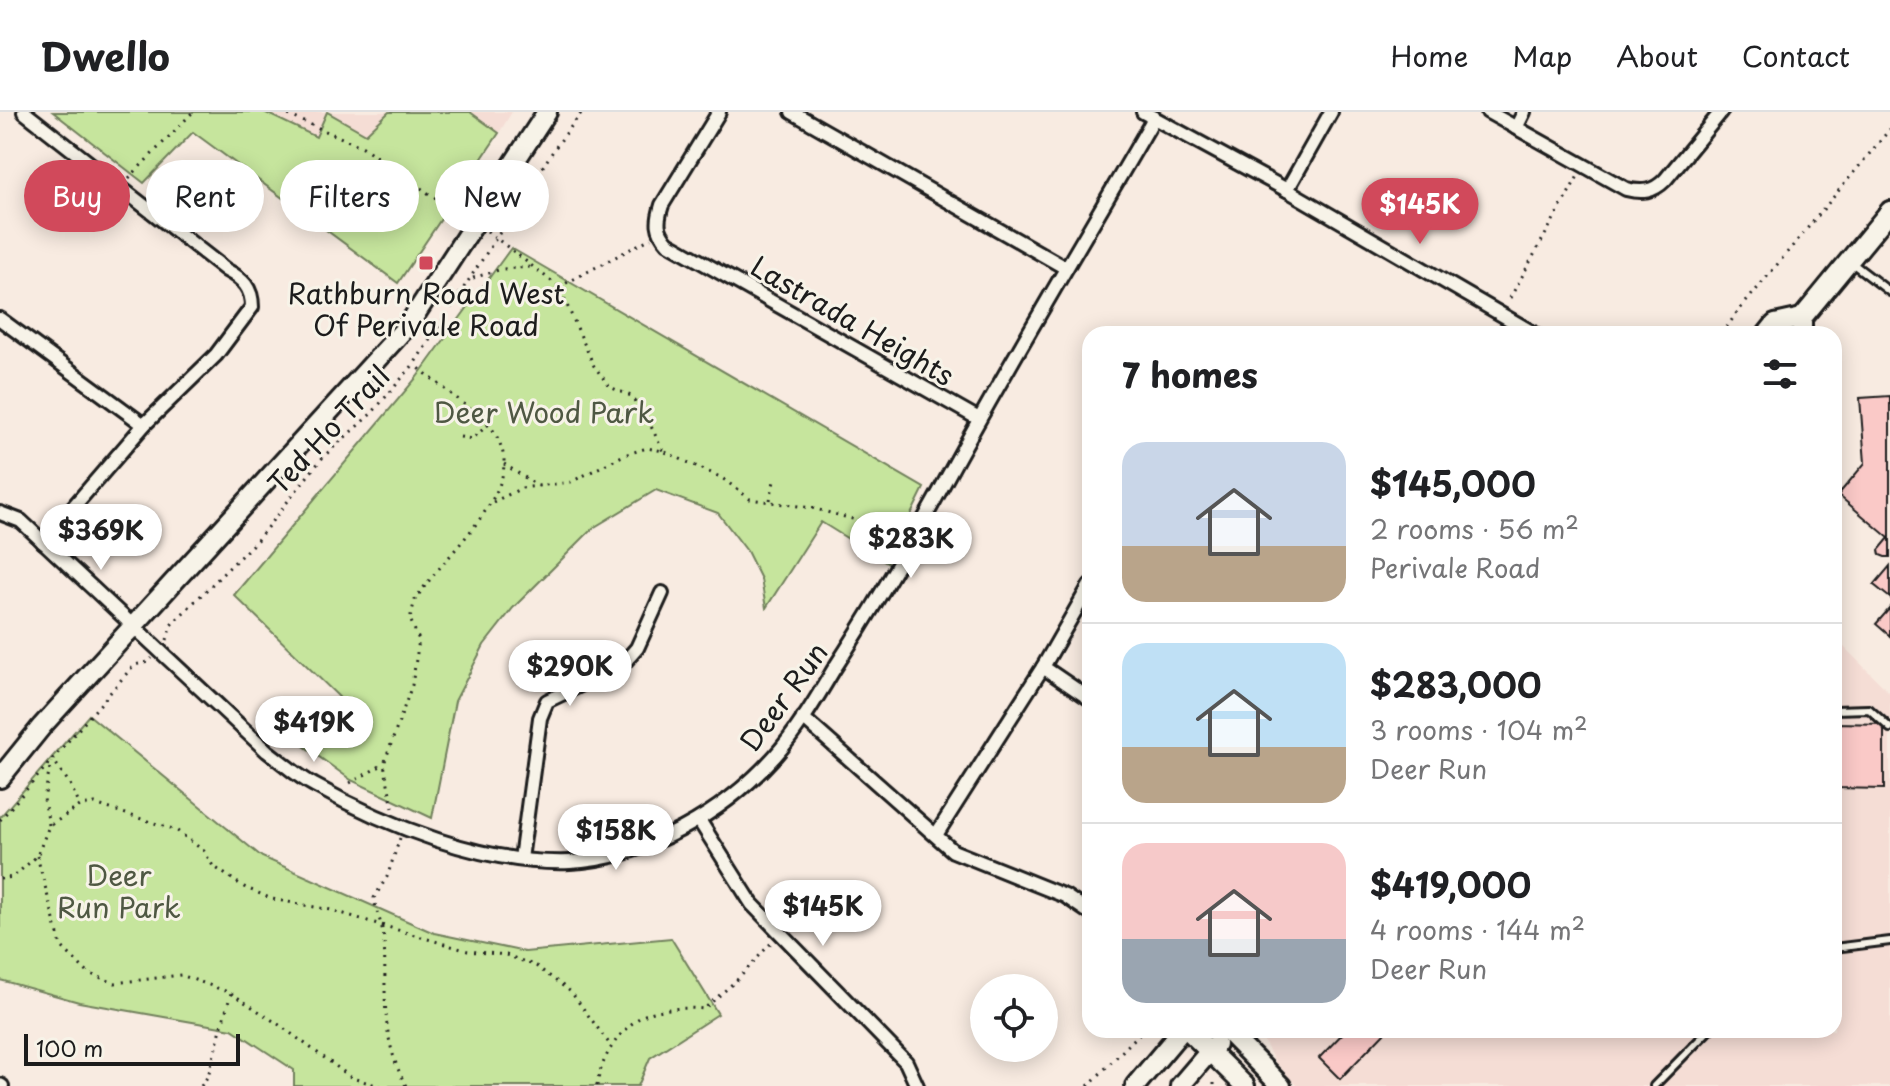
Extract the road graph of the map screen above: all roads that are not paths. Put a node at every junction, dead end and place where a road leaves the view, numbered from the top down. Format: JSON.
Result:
{"nodes":[{"id":1,"x":24,"y":112,"type":"edge"},
{"id":2,"x":719,"y":112,"type":"edge"},
{"id":3,"x":792,"y":112,"type":"edge"},
{"id":4,"x":1331,"y":112,"type":"edge"},
{"id":5,"x":1488,"y":112,"type":"edge"},
{"id":6,"x":1524,"y":112,"type":"edge"},
{"id":7,"x":1721,"y":112,"type":"edge"},
{"id":8,"x":542,"y":114,"type":"edge"},
{"id":9,"x":1148,"y":115,"type":"edge"},
{"id":10,"x":1516,"y":128,"type":"junction"},
{"id":11,"x":1287,"y":190,"type":"junction"},
{"id":12,"x":1890,"y":211,"type":"edge"},
{"id":13,"x":1849,"y":261,"type":"junction"},
{"id":14,"x":1066,"y":268,"type":"junction"},
{"id":15,"x":1890,"y":292,"type":"edge"},
{"id":16,"x":0,"y":319,"type":"edge"},
{"id":17,"x":1521,"y":326,"type":"edge"},
{"id":18,"x":1773,"y":326,"type":"edge"},
{"id":19,"x":1802,"y":326,"type":"edge"},
{"id":20,"x":979,"y":419,"type":"junction"},
{"id":21,"x":144,"y":425,"type":"junction"},
{"id":22,"x":0,"y":513,"type":"edge"},
{"id":23,"x":43,"y":542,"type":"junction"},
{"id":24,"x":662,"y":593,"type":"dead end"},
{"id":25,"x":1082,"y":599,"type":"edge"},
{"id":26,"x":134,"y":628,"type":"junction"},
{"id":27,"x":1043,"y":667,"type":"junction"},
{"id":28,"x":1082,"y":694,"type":"edge"},
{"id":29,"x":1842,"y":710,"type":"edge"},
{"id":30,"x":803,"y":718,"type":"junction"},
{"id":31,"x":1890,"y":728,"type":"edge"},
{"id":32,"x":0,"y":778,"type":"edge"},
{"id":33,"x":699,"y":820,"type":"junction"},
{"id":34,"x":936,"y":835,"type":"junction"},
{"id":35,"x":521,"y":859,"type":"junction"},
{"id":36,"x":1082,"y":908,"type":"edge"},
{"id":37,"x":1890,"y":941,"type":"edge"},
{"id":38,"x":1842,"y":947,"type":"edge"},
{"id":39,"x":1175,"y":1038,"type":"edge"},
{"id":40,"x":1196,"y":1038,"type":"edge"},
{"id":41,"x":1221,"y":1038,"type":"edge"},
{"id":42,"x":1234,"y":1038,"type":"edge"},
{"id":43,"x":1701,"y":1038,"type":"edge"},
{"id":44,"x":1210,"y":1052,"type":"junction"},
{"id":45,"x":917,"y":1086,"type":"edge"},
{"id":46,"x":1135,"y":1086,"type":"edge"},
{"id":47,"x":1180,"y":1086,"type":"edge"},
{"id":48,"x":1245,"y":1086,"type":"edge"},
{"id":49,"x":1281,"y":1086,"type":"edge"},
{"id":50,"x":1654,"y":1086,"type":"edge"}],
"edges":[{"from":1,"to":21,"type":"street"},
{"from":2,"to":20,"type":"street","name":"Lastrada Heights"},
{"from":3,"to":14,"type":"street"},
{"from":4,"to":11,"type":"street"},
{"from":5,"to":10,"type":"street"},
{"from":6,"to":10,"type":"street"},
{"from":7,"to":10,"type":"street"},
{"from":8,"to":26,"type":"street"},
{"from":9,"to":11,"type":"street"},
{"from":9,"to":14,"type":"street","name":"Deer Run"},
{"from":11,"to":17,"type":"street"},
{"from":12,"to":13,"type":"street"},
{"from":13,"to":15,"type":"lane"},
{"from":13,"to":19,"type":"street"},
{"from":14,"to":20,"type":"street","name":"Deer Run"},
{"from":16,"to":21,"type":"street"},
{"from":18,"to":19,"type":"street"},
{"from":20,"to":30,"type":"street","name":"Deer Run"},
{"from":21,"to":23,"type":"street"},
{"from":22,"to":23,"type":"street","name":"Deer Run"},
{"from":23,"to":26,"type":"street","name":"Deer Run"},
{"from":24,"to":35,"type":"street"},
{"from":25,"to":27,"type":"street"},
{"from":26,"to":32,"type":"street"},
{"from":26,"to":35,"type":"street","name":"Deer Run"},
{"from":27,"to":28,"type":"street"},
{"from":27,"to":34,"type":"street"},
{"from":29,"to":31,"type":"lane"},
{"from":30,"to":33,"type":"street","name":"Deer Run"},
{"from":30,"to":34,"type":"street"},
{"from":33,"to":35,"type":"street","name":"Deer Run"},
{"from":33,"to":45,"type":"street"},
{"from":34,"to":36,"type":"street"},
{"from":37,"to":38,"type":"lane"},
{"from":39,"to":46,"type":"street"},
{"from":40,"to":44,"type":"street"},
{"from":41,"to":44,"type":"street"},
{"from":42,"to":49,"type":"street"},
{"from":43,"to":50,"type":"lane"},
{"from":44,"to":47,"type":"street"},
{"from":44,"to":48,"type":"street"}]}
